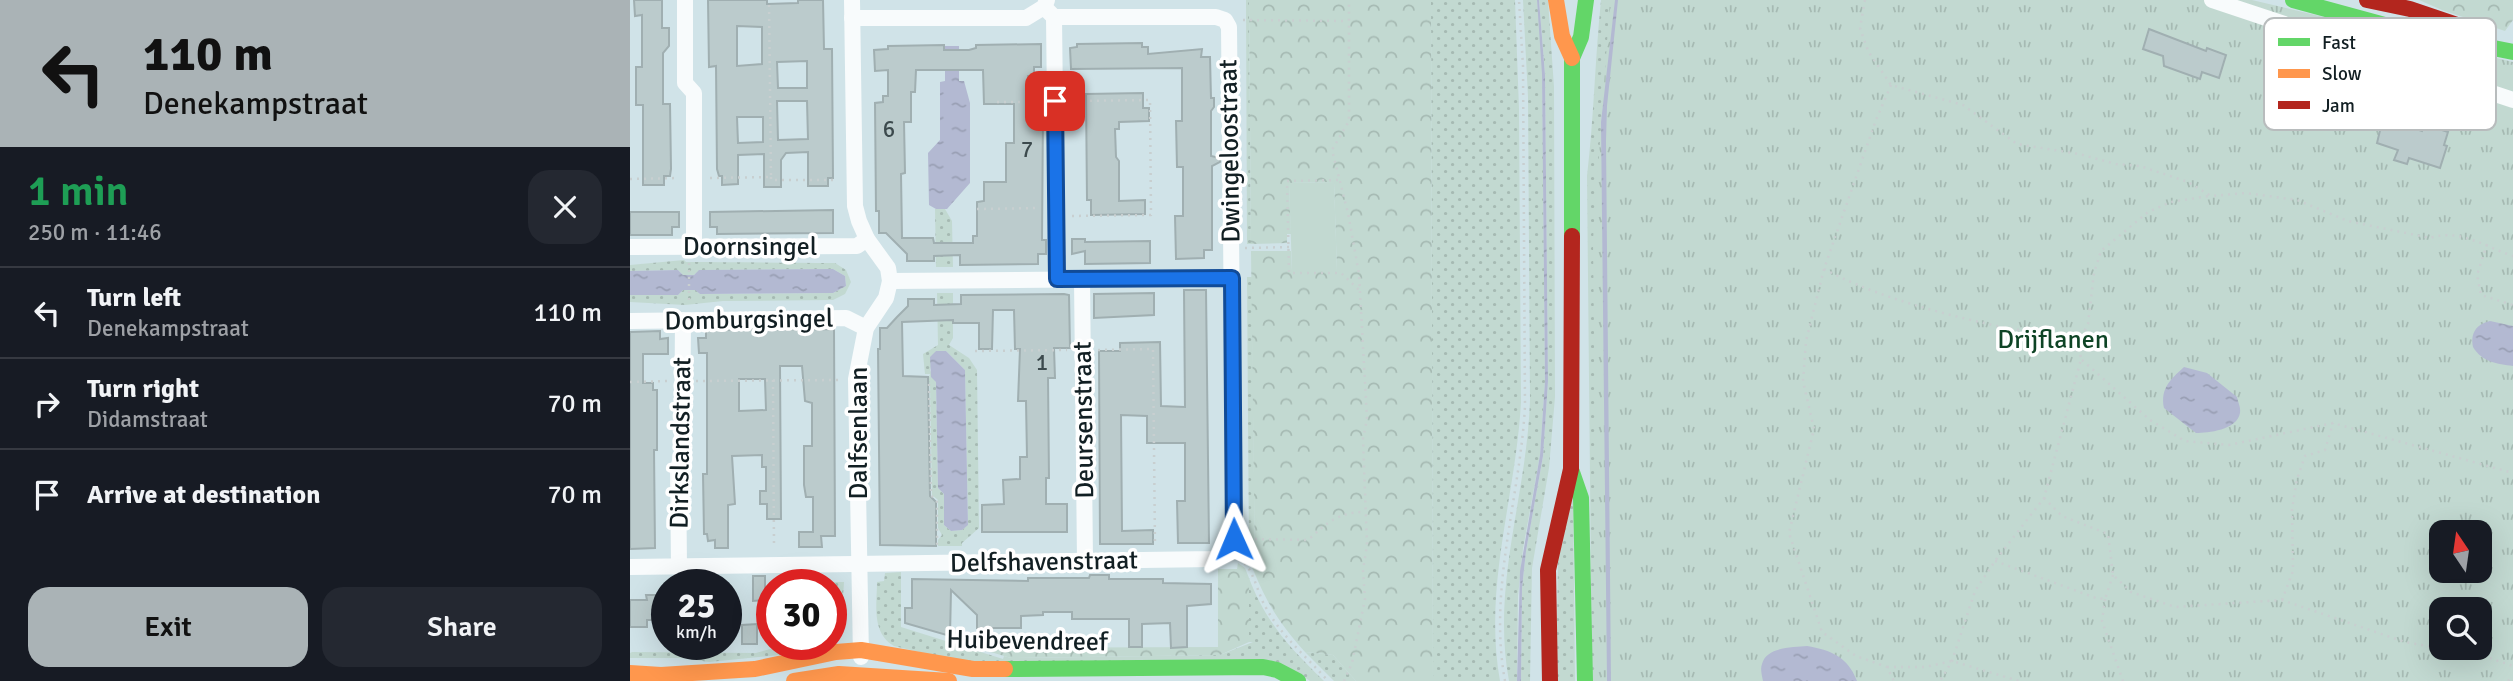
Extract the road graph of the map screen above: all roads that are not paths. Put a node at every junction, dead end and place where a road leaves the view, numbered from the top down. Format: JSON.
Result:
{"nodes":[{"id":1,"x":685,"y":0,"type":"edge"},
{"id":2,"x":852,"y":0,"type":"edge"},
{"id":3,"x":1556,"y":0,"type":"edge"},
{"id":4,"x":1586,"y":0,"type":"edge"},
{"id":5,"x":2212,"y":0,"type":"edge"},
{"id":6,"x":2292,"y":0,"type":"edge"},
{"id":7,"x":2370,"y":0,"type":"edge"},
{"id":8,"x":2405,"y":5,"type":"edge"},
{"id":9,"x":1048,"y":8,"type":"edge"},
{"id":10,"x":852,"y":18,"type":"junction"},
{"id":11,"x":2266,"y":18,"type":"edge"},
{"id":12,"x":2359,"y":18,"type":"edge"},
{"id":13,"x":2390,"y":18,"type":"edge"},
{"id":14,"x":2441,"y":18,"type":"edge"},
{"id":15,"x":2496,"y":38,"type":"edge"},
{"id":16,"x":2513,"y":44,"type":"edge"},
{"id":17,"x":1572,"y":58,"type":"junction"},
{"id":18,"x":2496,"y":94,"type":"edge"},
{"id":19,"x":2513,"y":100,"type":"edge"},
{"id":20,"x":867,"y":239,"type":"junction"},
{"id":21,"x":630,"y":247,"type":"edge"},
{"id":22,"x":691,"y":255,"type":"junction"},
{"id":23,"x":1232,"y":278,"type":"junction"},
{"id":24,"x":1057,"y":279,"type":"junction"},
{"id":25,"x":1082,"y":279,"type":"junction"},
{"id":26,"x":890,"y":281,"type":"junction"},
{"id":27,"x":682,"y":320,"type":"junction"},
{"id":28,"x":630,"y":321,"type":"edge"},
{"id":29,"x":866,"y":328,"type":"junction"},
{"id":30,"x":1572,"y":469,"type":"junction"},
{"id":31,"x":1231,"y":545,"type":"joint"},
{"id":32,"x":1085,"y":561,"type":"junction"},
{"id":33,"x":859,"y":565,"type":"junction"},
{"id":34,"x":679,"y":566,"type":"junction"},
{"id":35,"x":630,"y":567,"type":"edge"},
{"id":36,"x":861,"y":650,"type":"junction"},
{"id":37,"x":630,"y":673,"type":"edge"},
{"id":38,"x":862,"y":674,"type":"junction"},
{"id":39,"x":794,"y":681,"type":"edge"},
{"id":40,"x":949,"y":681,"type":"edge"},
{"id":41,"x":1084,"y":681,"type":"edge"},
{"id":42,"x":1264,"y":681,"type":"edge"},
{"id":43,"x":1298,"y":681,"type":"edge"},
{"id":44,"x":1550,"y":681,"type":"edge"},
{"id":45,"x":1585,"y":681,"type":"edge"}],
"edges":[{"from":1,"to":22,"type":"street"},
{"from":2,"to":10,"type":"street"},
{"from":3,"to":17,"type":"street"},
{"from":4,"to":17,"type":"street"},
{"from":5,"to":11,"type":"street"},
{"from":6,"to":12,"type":"street"},
{"from":7,"to":8,"type":"street"},
{"from":7,"to":13,"type":"street"},
{"from":8,"to":14,"type":"street"},
{"from":9,"to":10,"type":"street"},
{"from":9,"to":23,"type":"street","name":"Dwingeloostraat"},
{"from":9,"to":24,"type":"street"},
{"from":10,"to":20,"type":"street"},
{"from":15,"to":16,"type":"street"},
{"from":17,"to":30,"type":"street"},
{"from":18,"to":19,"type":"street"},
{"from":20,"to":22,"type":"street","name":"Doornsingel"},
{"from":20,"to":26,"type":"street"},
{"from":21,"to":22,"type":"street","name":"Doornsingel"},
{"from":23,"to":25,"type":"street"},
{"from":23,"to":31,"type":"street","name":"Dwingeloostraat"},
{"from":24,"to":25,"type":"street"},
{"from":24,"to":26,"type":"street"},
{"from":25,"to":32,"type":"street","name":"Deursenstraat"},
{"from":26,"to":29,"type":"street","name":"Dalfsenlaan"},
{"from":27,"to":28,"type":"street","name":"Domburgsingel"},
{"from":27,"to":29,"type":"street","name":"Domburgsingel"},
{"from":27,"to":34,"type":"street","name":"Dirkslandstraat"},
{"from":29,"to":33,"type":"street","name":"Dalfsenlaan"},
{"from":30,"to":44,"type":"street"},
{"from":30,"to":45,"type":"street"},
{"from":31,"to":32,"type":"street","name":"Delfshavenstraat"},
{"from":32,"to":33,"type":"street","name":"Delfshavenstraat"},
{"from":33,"to":34,"type":"street","name":"Delfshavenstraat"},
{"from":33,"to":36,"type":"street","name":"Dalfsenlaan"},
{"from":34,"to":35,"type":"street","name":"Delfshavenstraat"},
{"from":36,"to":37,"type":"street","name":"Huibevendreef"},
{"from":36,"to":38,"type":"street","name":"Dalfsenlaan"},
{"from":36,"to":43,"type":"street","name":"Huibevendreef"},
{"from":38,"to":39,"type":"street","name":"Huibevendreef"},
{"from":38,"to":40,"type":"street","name":"Huibevendreef"},
{"from":41,"to":42,"type":"street","name":"Huibevendreef"}]}
